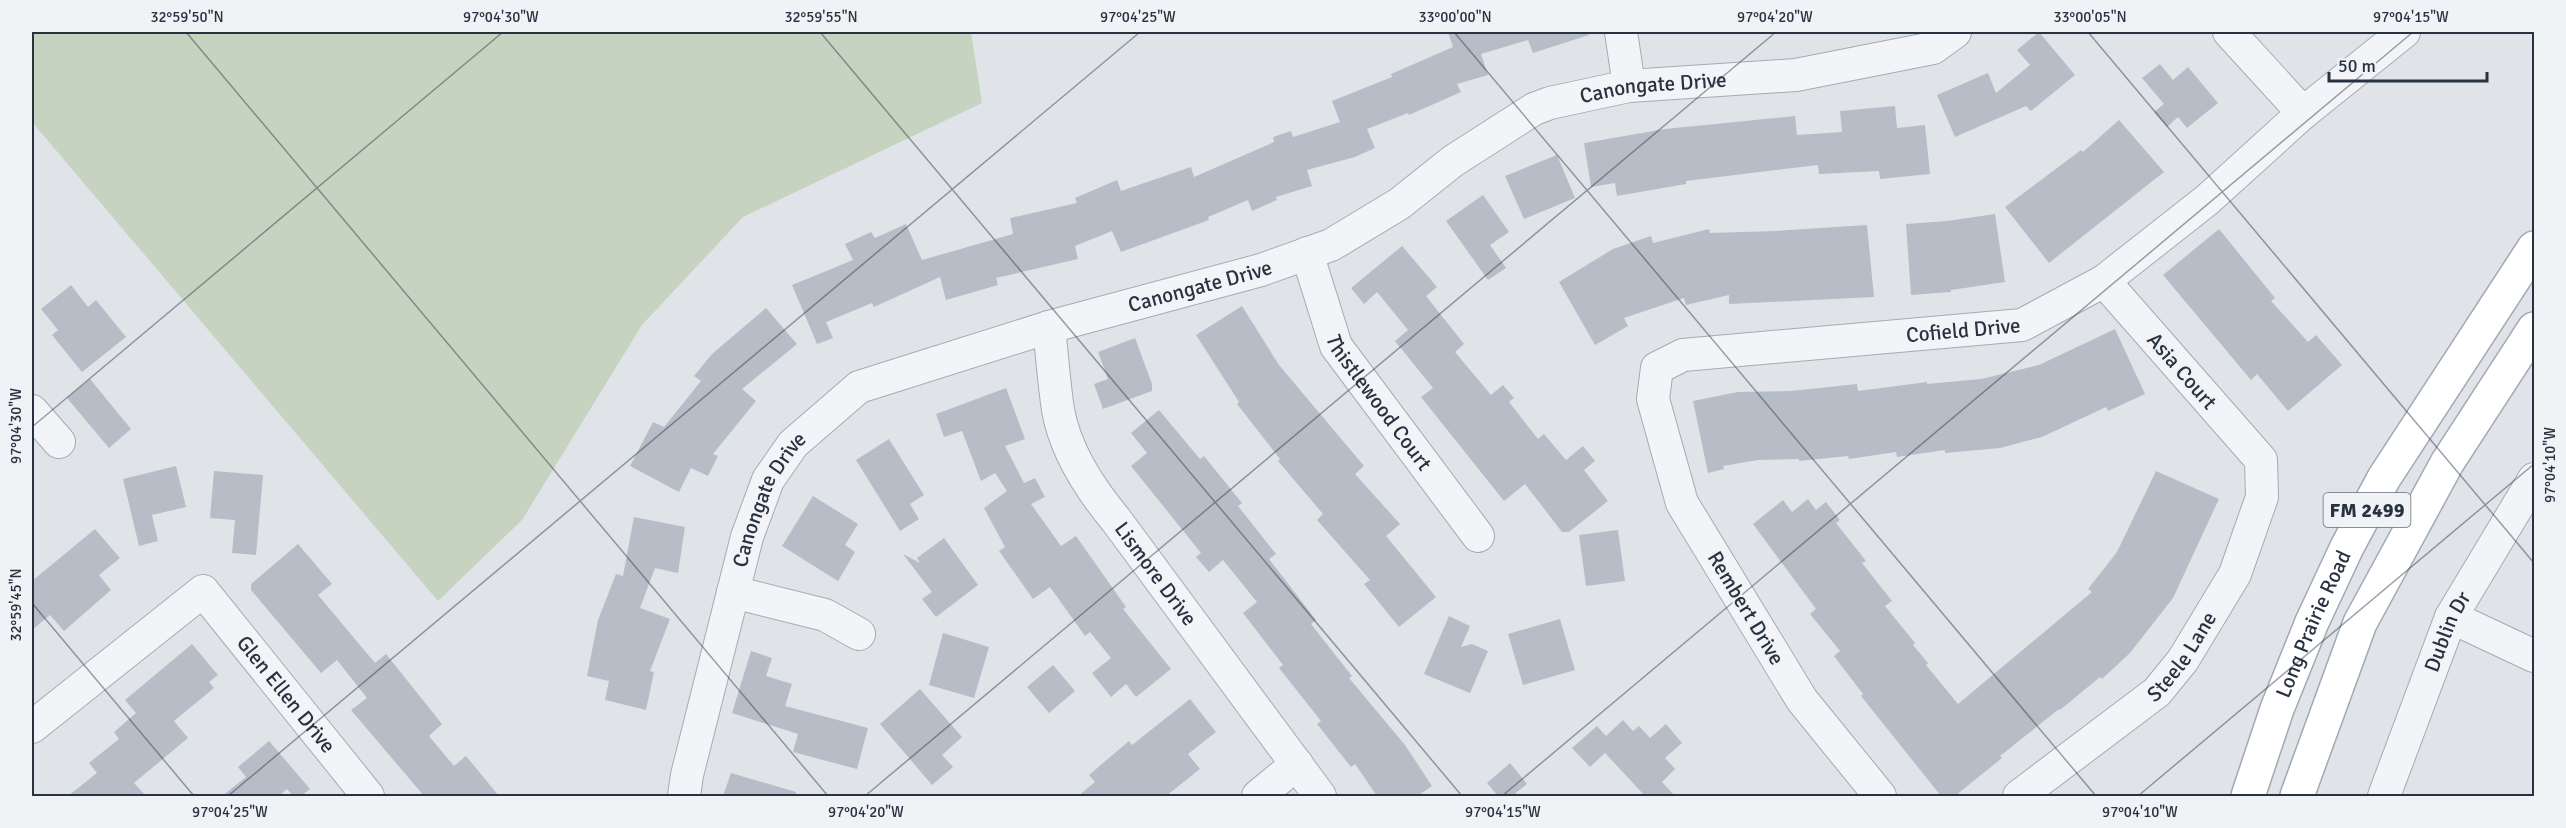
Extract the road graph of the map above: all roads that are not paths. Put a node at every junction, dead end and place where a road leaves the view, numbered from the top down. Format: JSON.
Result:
{"nodes":[{"id":1,"x":1621,"y":32,"type":"edge"},
{"id":2,"x":1955,"y":32,"type":"edge"},
{"id":3,"x":2229,"y":32,"type":"edge"},
{"id":4,"x":2404,"y":32,"type":"edge"},
{"id":5,"x":1629,"y":86,"type":"junction"},
{"id":6,"x":2303,"y":113,"type":"junction"},
{"id":7,"x":2535,"y":248,"type":"edge"},
{"id":8,"x":1307,"y":253,"type":"junction"},
{"id":9,"x":2104,"y":281,"type":"junction"},
{"id":10,"x":1049,"y":327,"type":"junction"},
{"id":11,"x":2535,"y":329,"type":"edge"},
{"id":12,"x":1653,"y":399,"type":"joint"},
{"id":13,"x":32,"y":411,"type":"edge"},
{"id":14,"x":59,"y":442,"type":"dead end"},
{"id":15,"x":2261,"y":460,"type":"joint"},
{"id":16,"x":2535,"y":480,"type":"edge"},
{"id":17,"x":1478,"y":536,"type":"dead end"},
{"id":18,"x":733,"y":592,"type":"junction"},
{"id":19,"x":2451,"y":617,"type":"junction"},
{"id":20,"x":859,"y":634,"type":"dead end"},
{"id":21,"x":2535,"y":656,"type":"edge"},
{"id":22,"x":32,"y":727,"type":"edge"},
{"id":23,"x":1297,"y":764,"type":"junction"},
{"id":24,"x":368,"y":796,"type":"edge"},
{"id":25,"x":684,"y":796,"type":"edge"},
{"id":26,"x":1258,"y":796,"type":"edge"},
{"id":27,"x":1320,"y":796,"type":"edge"},
{"id":28,"x":1880,"y":796,"type":"edge"},
{"id":29,"x":2019,"y":796,"type":"edge"},
{"id":30,"x":2248,"y":796,"type":"edge"},
{"id":31,"x":2297,"y":796,"type":"edge"},
{"id":32,"x":2384,"y":796,"type":"edge"}],
"edges":[{"from":1,"to":5,"type":"street"},
{"from":2,"to":5,"type":"street","name":"Canongate Drive"},
{"from":3,"to":6,"type":"street"},
{"from":4,"to":6,"type":"street","name":"Cofield Drive"},
{"from":5,"to":8,"type":"street","name":"Canongate Drive"},
{"from":6,"to":9,"type":"street","name":"Cofield Drive"},
{"from":7,"to":30,"type":"main road","name":"Long Prairie Road","number":"FM 2499"},
{"from":8,"to":10,"type":"street","name":"Canongate Drive"},
{"from":8,"to":17,"type":"street","name":"Thistlewood Court"},
{"from":9,"to":12,"type":"street","name":"Cofield Drive"},
{"from":9,"to":15,"type":"street","name":"Asia Court"},
{"from":10,"to":18,"type":"street","name":"Canongate Drive"},
{"from":10,"to":23,"type":"street","name":"Lismore Drive"},
{"from":11,"to":31,"type":"main road","name":"Long Prairie Road","number":"FM 2499"},
{"from":12,"to":28,"type":"street","name":"Rembert Drive"},
{"from":13,"to":14,"type":"street"},
{"from":15,"to":29,"type":"street","name":"Steele Lane"},
{"from":16,"to":19,"type":"street","name":"Dublin Dr"},
{"from":18,"to":20,"type":"street"},
{"from":18,"to":25,"type":"street","name":"Canongate Drive"},
{"from":19,"to":21,"type":"street"},
{"from":19,"to":32,"type":"street","name":"Dublin Dr"},
{"from":22,"to":24,"type":"street","name":"Glen Ellen Drive"},
{"from":23,"to":26,"type":"street"},
{"from":23,"to":27,"type":"street","name":"Lismore Drive"}]}
